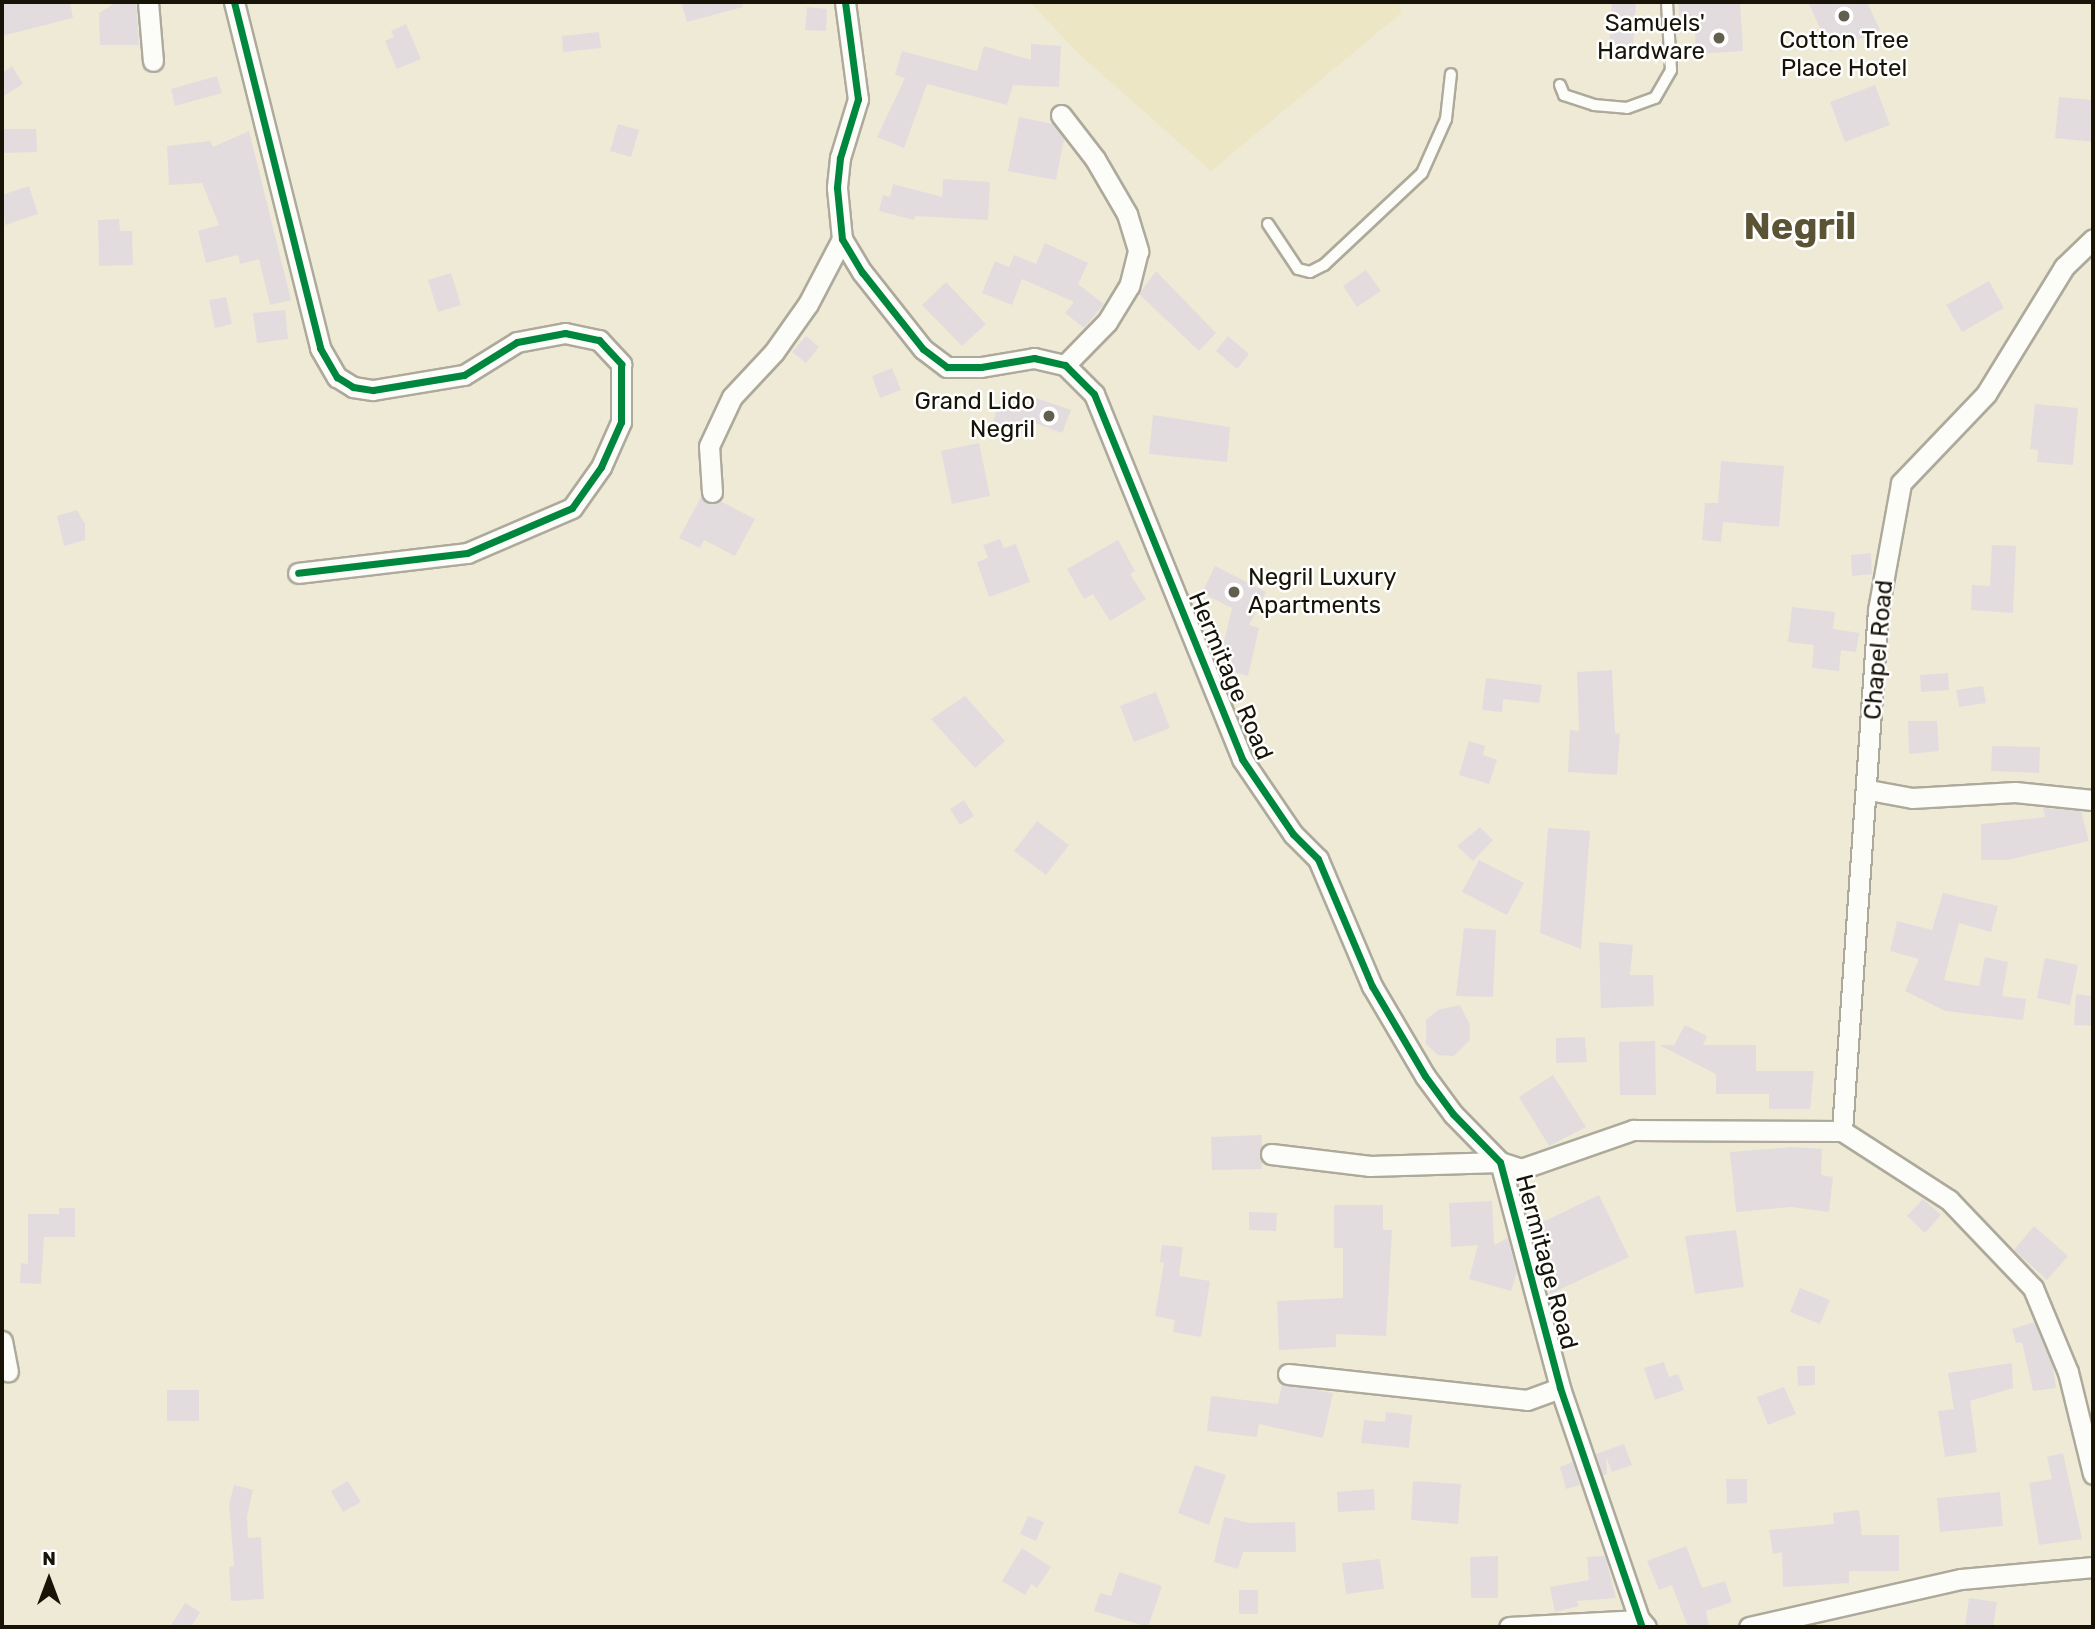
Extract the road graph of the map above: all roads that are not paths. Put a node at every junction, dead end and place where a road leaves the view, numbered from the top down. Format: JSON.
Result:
{"nodes":[{"id":1,"x":148,"y":2,"type":"edge"},
{"id":2,"x":234,"y":2,"type":"edge"},
{"id":3,"x":845,"y":2,"type":"edge"},
{"id":4,"x":1667,"y":2,"type":"edge"},
{"id":5,"x":153,"y":61,"type":"dead end"},
{"id":6,"x":1451,"y":74,"type":"dead end"},
{"id":7,"x":1560,"y":85,"type":"dead end"},
{"id":8,"x":1061,"y":115,"type":"dead end"},
{"id":9,"x":1268,"y":224,"type":"dead end"},
{"id":10,"x":842,"y":239,"type":"junction"},
{"id":11,"x":2093,"y":239,"type":"edge"},
{"id":12,"x":1065,"y":365,"type":"junction"},
{"id":13,"x":712,"y":492,"type":"dead end"},
{"id":14,"x":298,"y":573,"type":"dead end"},
{"id":15,"x":1869,"y":790,"type":"junction"},
{"id":16,"x":2093,"y":800,"type":"edge"},
{"id":17,"x":1842,"y":1131,"type":"junction"},
{"id":18,"x":1271,"y":1154,"type":"dead end"},
{"id":19,"x":1500,"y":1162,"type":"junction"},
{"id":20,"x":2,"y":1341,"type":"edge"},
{"id":21,"x":8,"y":1371,"type":"dead end"},
{"id":22,"x":1288,"y":1374,"type":"dead end"},
{"id":23,"x":1560,"y":1388,"type":"junction"},
{"id":24,"x":2093,"y":1474,"type":"edge"},
{"id":25,"x":2093,"y":1567,"type":"edge"},
{"id":26,"x":1819,"y":1620,"type":"edge"},
{"id":27,"x":1642,"y":1625,"type":"edge"},
{"id":28,"x":1509,"y":1627,"type":"edge"},
{"id":29,"x":1748,"y":1627,"type":"edge"}],
"edges":[{"from":1,"to":5,"type":"street"},
{"from":2,"to":14,"type":"street"},
{"from":3,"to":10,"type":"street"},
{"from":4,"to":7,"type":"lane"},
{"from":6,"to":9,"type":"lane"},
{"from":8,"to":12,"type":"street"},
{"from":10,"to":12,"type":"street"},
{"from":10,"to":13,"type":"street"},
{"from":11,"to":15,"type":"street","name":"Chapel Road"},
{"from":12,"to":19,"type":"street","name":"Hermitage Road"},
{"from":15,"to":16,"type":"street"},
{"from":15,"to":17,"type":"street","name":"Chapel Road"},
{"from":17,"to":19,"type":"street"},
{"from":17,"to":24,"type":"street"},
{"from":18,"to":19,"type":"street"},
{"from":19,"to":23,"type":"street","name":"Hermitage Road"},
{"from":20,"to":21,"type":"street"},
{"from":22,"to":23,"type":"street"},
{"from":23,"to":27,"type":"street","name":"Hermitage Road"},
{"from":25,"to":26,"type":"street"},
{"from":26,"to":29,"type":"street"},
{"from":27,"to":28,"type":"street"}]}
